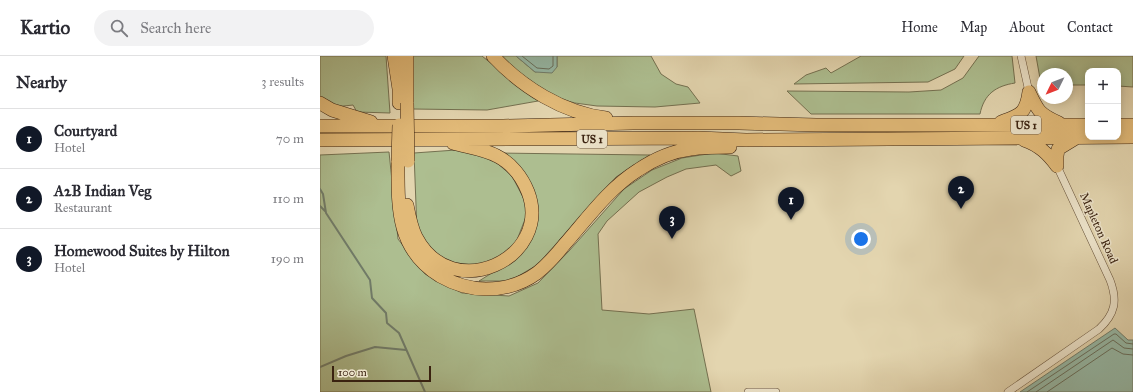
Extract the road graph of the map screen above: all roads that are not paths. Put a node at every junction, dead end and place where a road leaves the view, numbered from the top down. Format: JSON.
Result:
{"nodes":[{"id":1,"x":394,"y":56,"type":"edge"},
{"id":2,"x":400,"y":56,"type":"edge"},
{"id":3,"x":407,"y":56,"type":"edge"},
{"id":4,"x":493,"y":56,"type":"edge"},
{"id":5,"x":1021,"y":56,"type":"edge"},
{"id":6,"x":399,"y":89,"type":"junction"},
{"id":7,"x":1029,"y":92,"type":"junction"},
{"id":8,"x":320,"y":103,"type":"edge"},
{"id":9,"x":403,"y":103,"type":"junction"},
{"id":10,"x":633,"y":123,"type":"junction"},
{"id":11,"x":1062,"y":125,"type":"junction"},
{"id":12,"x":1085,"y":125,"type":"edge"},
{"id":13,"x":1121,"y":125,"type":"edge"},
{"id":14,"x":1133,"y":125,"type":"edge"},
{"id":15,"x":320,"y":126,"type":"edge"},
{"id":16,"x":383,"y":126,"type":"junction"},
{"id":17,"x":989,"y":126,"type":"junction"},
{"id":18,"x":1076,"y":138,"type":"junction"},
{"id":19,"x":1133,"y":138,"type":"edge"},
{"id":20,"x":1020,"y":139,"type":"junction"},
{"id":21,"x":320,"y":140,"type":"edge"},
{"id":22,"x":438,"y":140,"type":"junction"},
{"id":23,"x":746,"y":140,"type":"junction"},
{"id":24,"x":403,"y":161,"type":"junction"},
{"id":25,"x":1057,"y":166,"type":"junction"},
{"id":26,"x":748,"y":392,"type":"edge"},
{"id":27,"x":776,"y":392,"type":"edge"},
{"id":28,"x":1008,"y":392,"type":"edge"}],
"edges":[{"from":1,"to":6,"type":"highway"},
{"from":2,"to":6,"type":"highway"},
{"from":3,"to":9,"type":"highway"},
{"from":4,"to":10,"type":"highway"},
{"from":5,"to":7,"type":"street"},
{"from":6,"to":9,"type":"highway"},
{"from":7,"to":11,"type":"highway"},
{"from":7,"to":17,"type":"highway"},
{"from":8,"to":16,"type":"highway"},
{"from":9,"to":24,"type":"highway","bridge":true},
{"from":10,"to":16,"type":"highway","number":"US 1"},
{"from":10,"to":17,"type":"highway","number":"US 1"},
{"from":11,"to":12,"type":"highway","number":"US 1"},
{"from":11,"to":17,"type":"highway","number":"US 1"},
{"from":13,"to":14,"type":"highway"},
{"from":15,"to":16,"type":"highway","number":"US 1"},
{"from":18,"to":19,"type":"highway","number":"US 1"},
{"from":18,"to":20,"type":"highway","number":"US 1"},
{"from":18,"to":25,"type":"highway"},
{"from":20,"to":23,"type":"highway","number":"US 1"},
{"from":20,"to":25,"type":"highway"},
{"from":21,"to":22,"type":"highway","number":"US 1"},
{"from":22,"to":23,"type":"highway","number":"US 1"},
{"from":22,"to":24,"type":"highway"},
{"from":23,"to":24,"type":"highway"},
{"from":25,"to":28,"type":"street","name":"Mapleton Road"},
{"from":26,"to":27,"type":"street"}]}
